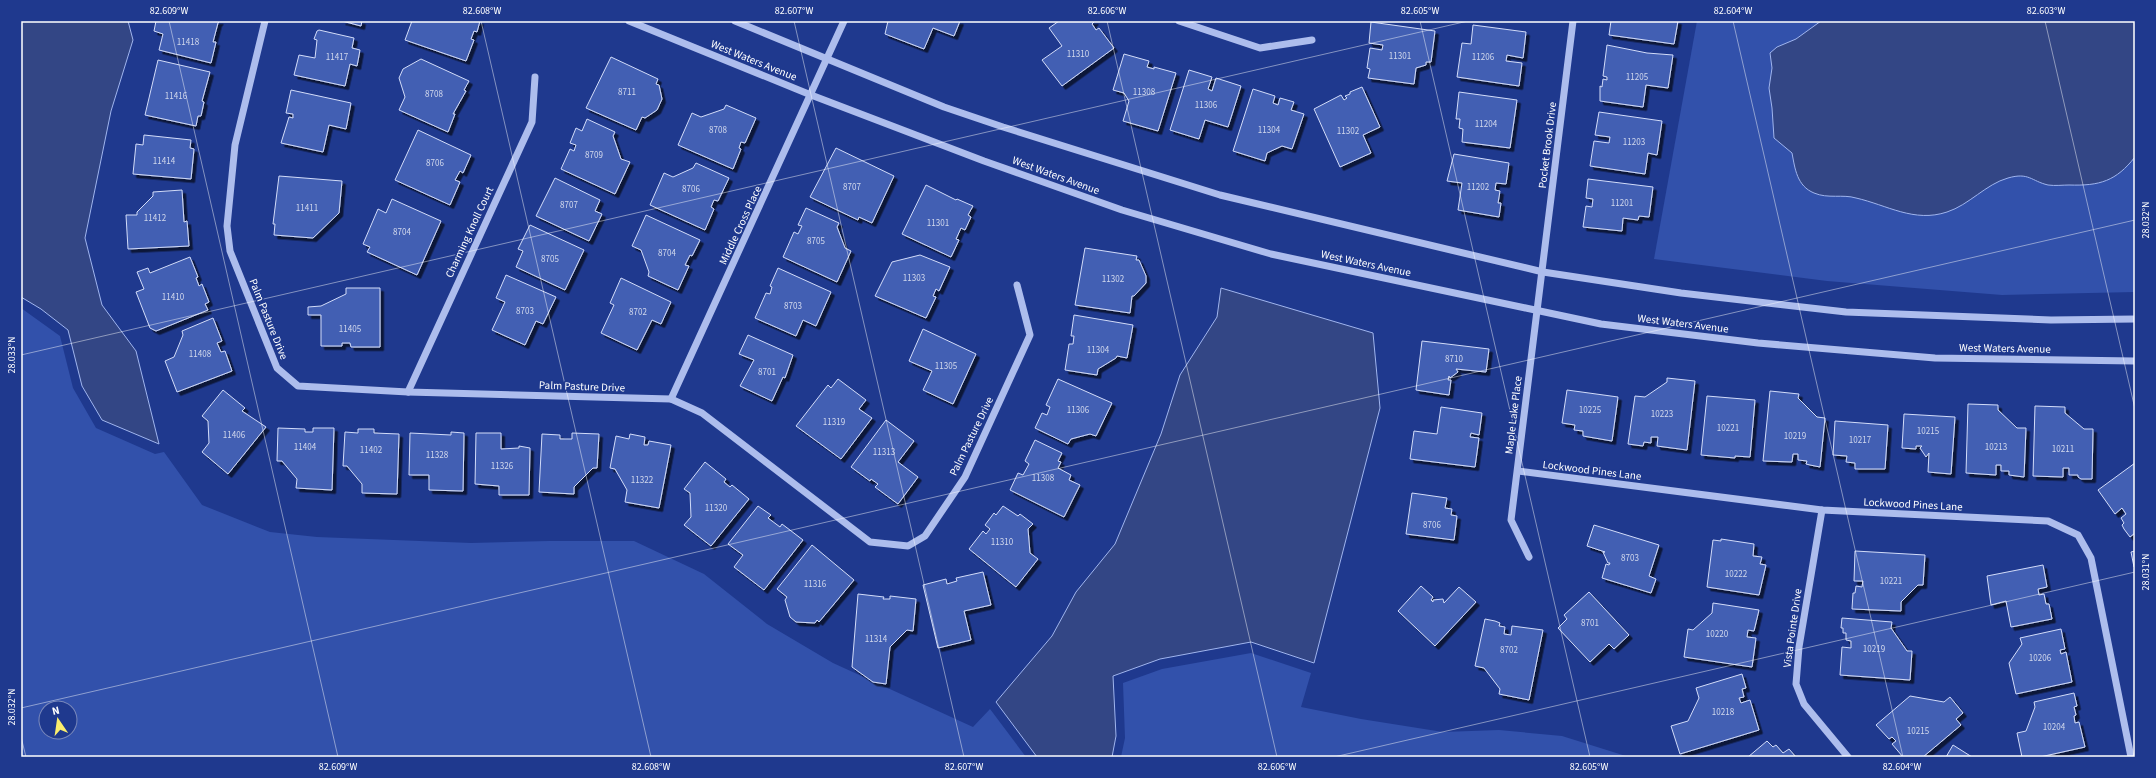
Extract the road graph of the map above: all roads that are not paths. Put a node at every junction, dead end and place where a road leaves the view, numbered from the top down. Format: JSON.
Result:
{"nodes":[{"id":1,"x":265,"y":21,"type":"edge"},
{"id":2,"x":629,"y":21,"type":"edge"},
{"id":3,"x":735,"y":21,"type":"edge"},
{"id":4,"x":844,"y":21,"type":"edge"},
{"id":5,"x":1179,"y":21,"type":"edge"},
{"id":6,"x":1573,"y":21,"type":"edge"},
{"id":7,"x":1312,"y":40,"type":"dead end"},
{"id":8,"x":827,"y":59,"type":"junction"},
{"id":9,"x":535,"y":77,"type":"dead end"},
{"id":10,"x":811,"y":95,"type":"junction"},
{"id":11,"x":1543,"y":272,"type":"junction"},
{"id":12,"x":1018,"y":285,"type":"dead end"},
{"id":13,"x":1536,"y":311,"type":"junction"},
{"id":14,"x":2135,"y":319,"type":"edge"},
{"id":15,"x":2135,"y":361,"type":"edge"},
{"id":16,"x":408,"y":392,"type":"junction"},
{"id":17,"x":671,"y":399,"type":"junction"},
{"id":18,"x":1518,"y":471,"type":"junction"},
{"id":19,"x":1822,"y":510,"type":"junction"},
{"id":20,"x":1529,"y":557,"type":"dead end"},
{"id":21,"x":1848,"y":757,"type":"edge"},
{"id":22,"x":2131,"y":757,"type":"edge"}],
"edges":[{"from":1,"to":16,"type":"street","name":"Palm Pasture Drive"},
{"from":2,"to":10,"type":"street","name":"West Waters Avenue"},
{"from":3,"to":8,"type":"street"},
{"from":4,"to":8,"type":"street"},
{"from":5,"to":7,"type":"street"},
{"from":6,"to":11,"type":"street","name":"Pocket Brook Drive"},
{"from":8,"to":10,"type":"street","name":"Middle Cross Place"},
{"from":8,"to":11,"type":"street"},
{"from":9,"to":16,"type":"street","name":"Charming Knoll Court"},
{"from":10,"to":13,"type":"street","name":"West Waters Avenue"},
{"from":10,"to":17,"type":"street","name":"Middle Cross Place"},
{"from":11,"to":13,"type":"street","name":"Maple Lake Place"},
{"from":11,"to":14,"type":"street"},
{"from":12,"to":17,"type":"street","name":"Palm Pasture Drive"},
{"from":13,"to":15,"type":"street","name":"West Waters Avenue"},
{"from":13,"to":18,"type":"street","name":"Maple Lake Place"},
{"from":16,"to":17,"type":"street","name":"Palm Pasture Drive"},
{"from":18,"to":19,"type":"street","name":"Lockwood Pines Lane"},
{"from":18,"to":20,"type":"street","name":"Maple Lake Place"},
{"from":19,"to":21,"type":"street","name":"Vista Pointe Drive"},
{"from":19,"to":22,"type":"street","name":"Lockwood Pines Lane"}]}
